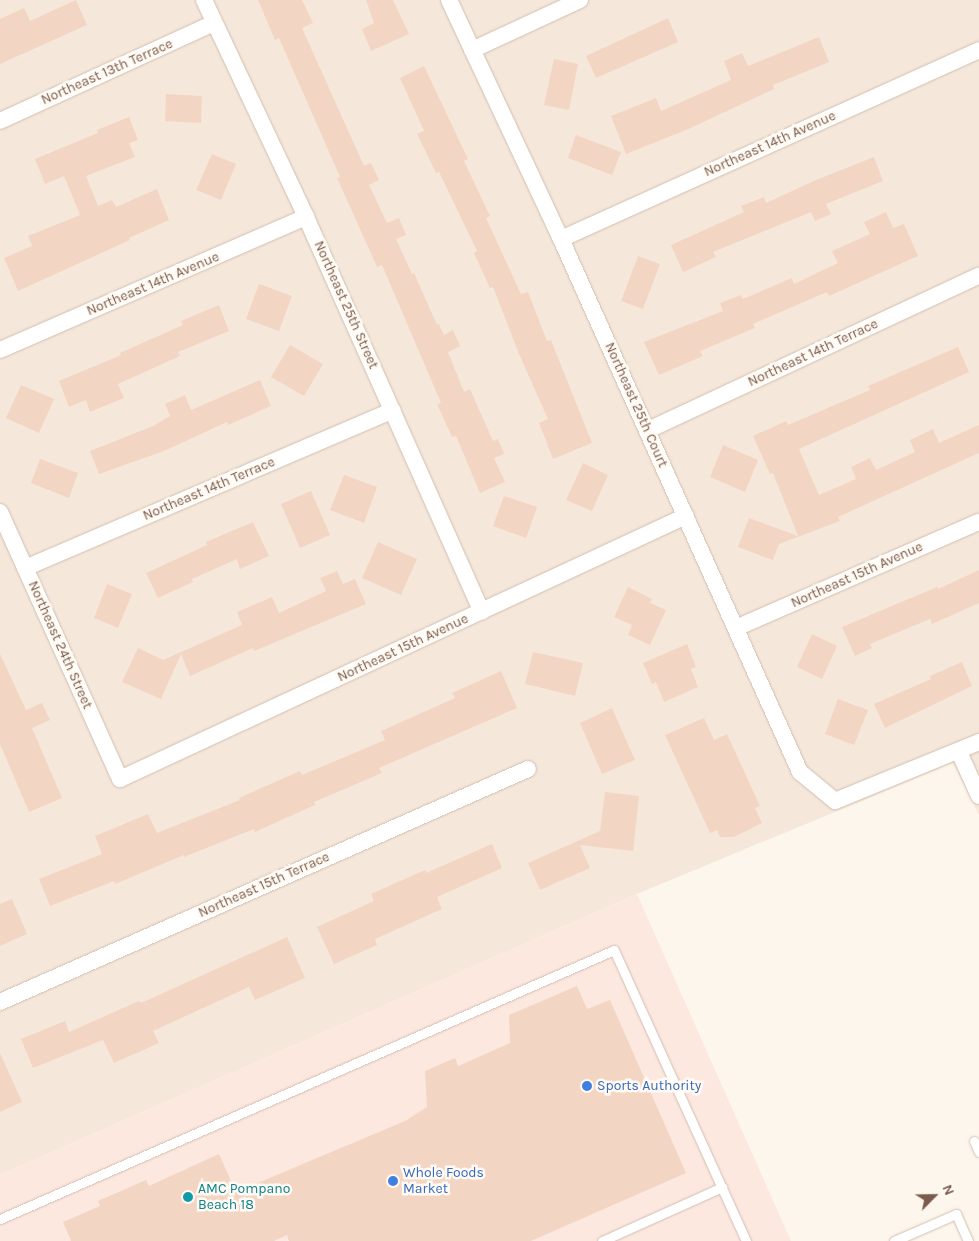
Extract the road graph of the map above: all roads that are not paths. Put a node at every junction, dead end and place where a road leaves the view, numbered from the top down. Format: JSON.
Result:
{"nodes":[{"id":1,"x":204,"y":0,"type":"edge"},
{"id":2,"x":449,"y":0,"type":"edge"},
{"id":3,"x":580,"y":0,"type":"edge"},
{"id":4,"x":214,"y":23,"type":"junction"},
{"id":5,"x":472,"y":50,"type":"junction"},
{"id":6,"x":979,"y":50,"type":"edge"},
{"id":7,"x":0,"y":121,"type":"edge"},
{"id":8,"x":306,"y":217,"type":"junction"},
{"id":9,"x":561,"y":239,"type":"junction"},
{"id":10,"x":979,"y":276,"type":"edge"},
{"id":11,"x":0,"y":350,"type":"edge"},
{"id":12,"x":393,"y":410,"type":"junction"},
{"id":13,"x":648,"y":430,"type":"junction"},
{"id":14,"x":0,"y":512,"type":"edge"},
{"id":15,"x":686,"y":516,"type":"junction"},
{"id":16,"x":979,"y":522,"type":"edge"},
{"id":17,"x":25,"y":568,"type":"junction"},
{"id":18,"x":482,"y":612,"type":"junction"},
{"id":19,"x":736,"y":628,"type":"junction"},
{"id":20,"x":979,"y":742,"type":"edge"},
{"id":21,"x":958,"y":752,"type":"junction"},
{"id":22,"x":528,"y":769,"type":"dead end"},
{"id":23,"x":120,"y":779,"type":"joint"},
{"id":24,"x":979,"y":796,"type":"edge"},
{"id":25,"x":0,"y":1002,"type":"edge"},
{"id":26,"x":974,"y":1141,"type":"dead end"},
{"id":27,"x":979,"y":1152,"type":"edge"},
{"id":28,"x":722,"y":1186,"type":"junction"},
{"id":29,"x":0,"y":1219,"type":"edge"},
{"id":30,"x":602,"y":1241,"type":"edge"},
{"id":31,"x":746,"y":1241,"type":"edge"},
{"id":32,"x":895,"y":1241,"type":"edge"},
{"id":33,"x":968,"y":1241,"type":"edge"}],
"edges":[{"from":1,"to":4,"type":"street","name":"Northeast 25th Street"},
{"from":2,"to":5,"type":"street","name":"Northeast 25th Court"},
{"from":3,"to":5,"type":"street"},
{"from":4,"to":7,"type":"street","name":"Northeast 13th Terrace"},
{"from":4,"to":8,"type":"street","name":"Northeast 25th Street"},
{"from":5,"to":9,"type":"street","name":"Northeast 25th Court"},
{"from":6,"to":9,"type":"street","name":"Northeast 14th Avenue"},
{"from":8,"to":11,"type":"street","name":"Northeast 14th Avenue"},
{"from":8,"to":12,"type":"street","name":"Northeast 25th Street"},
{"from":9,"to":13,"type":"street","name":"Northeast 25th Court"},
{"from":10,"to":13,"type":"street","name":"Northeast 14th Terrace"},
{"from":12,"to":17,"type":"street","name":"Northeast 14th Terrace"},
{"from":12,"to":18,"type":"street","name":"Northeast 25th Street"},
{"from":13,"to":15,"type":"street","name":"Northeast 25th Court"},
{"from":14,"to":17,"type":"street","name":"Northeast 24th Street"},
{"from":15,"to":18,"type":"street","name":"Northeast 15th Avenue"},
{"from":15,"to":19,"type":"street","name":"Northeast 25th Court"},
{"from":16,"to":19,"type":"street","name":"Northeast 15th Avenue"},
{"from":17,"to":23,"type":"street","name":"Northeast 24th Street"},
{"from":18,"to":23,"type":"street","name":"Northeast 15th Avenue"},
{"from":19,"to":21,"type":"street","name":"Northeast 25th Court"},
{"from":20,"to":21,"type":"street"},
{"from":21,"to":24,"type":"street"},
{"from":22,"to":25,"type":"street","name":"Northeast 15th Terrace"},
{"from":26,"to":27,"type":"lane"},
{"from":28,"to":29,"type":"lane"},
{"from":28,"to":30,"type":"lane"},
{"from":28,"to":31,"type":"lane"},
{"from":32,"to":33,"type":"lane"}]}
